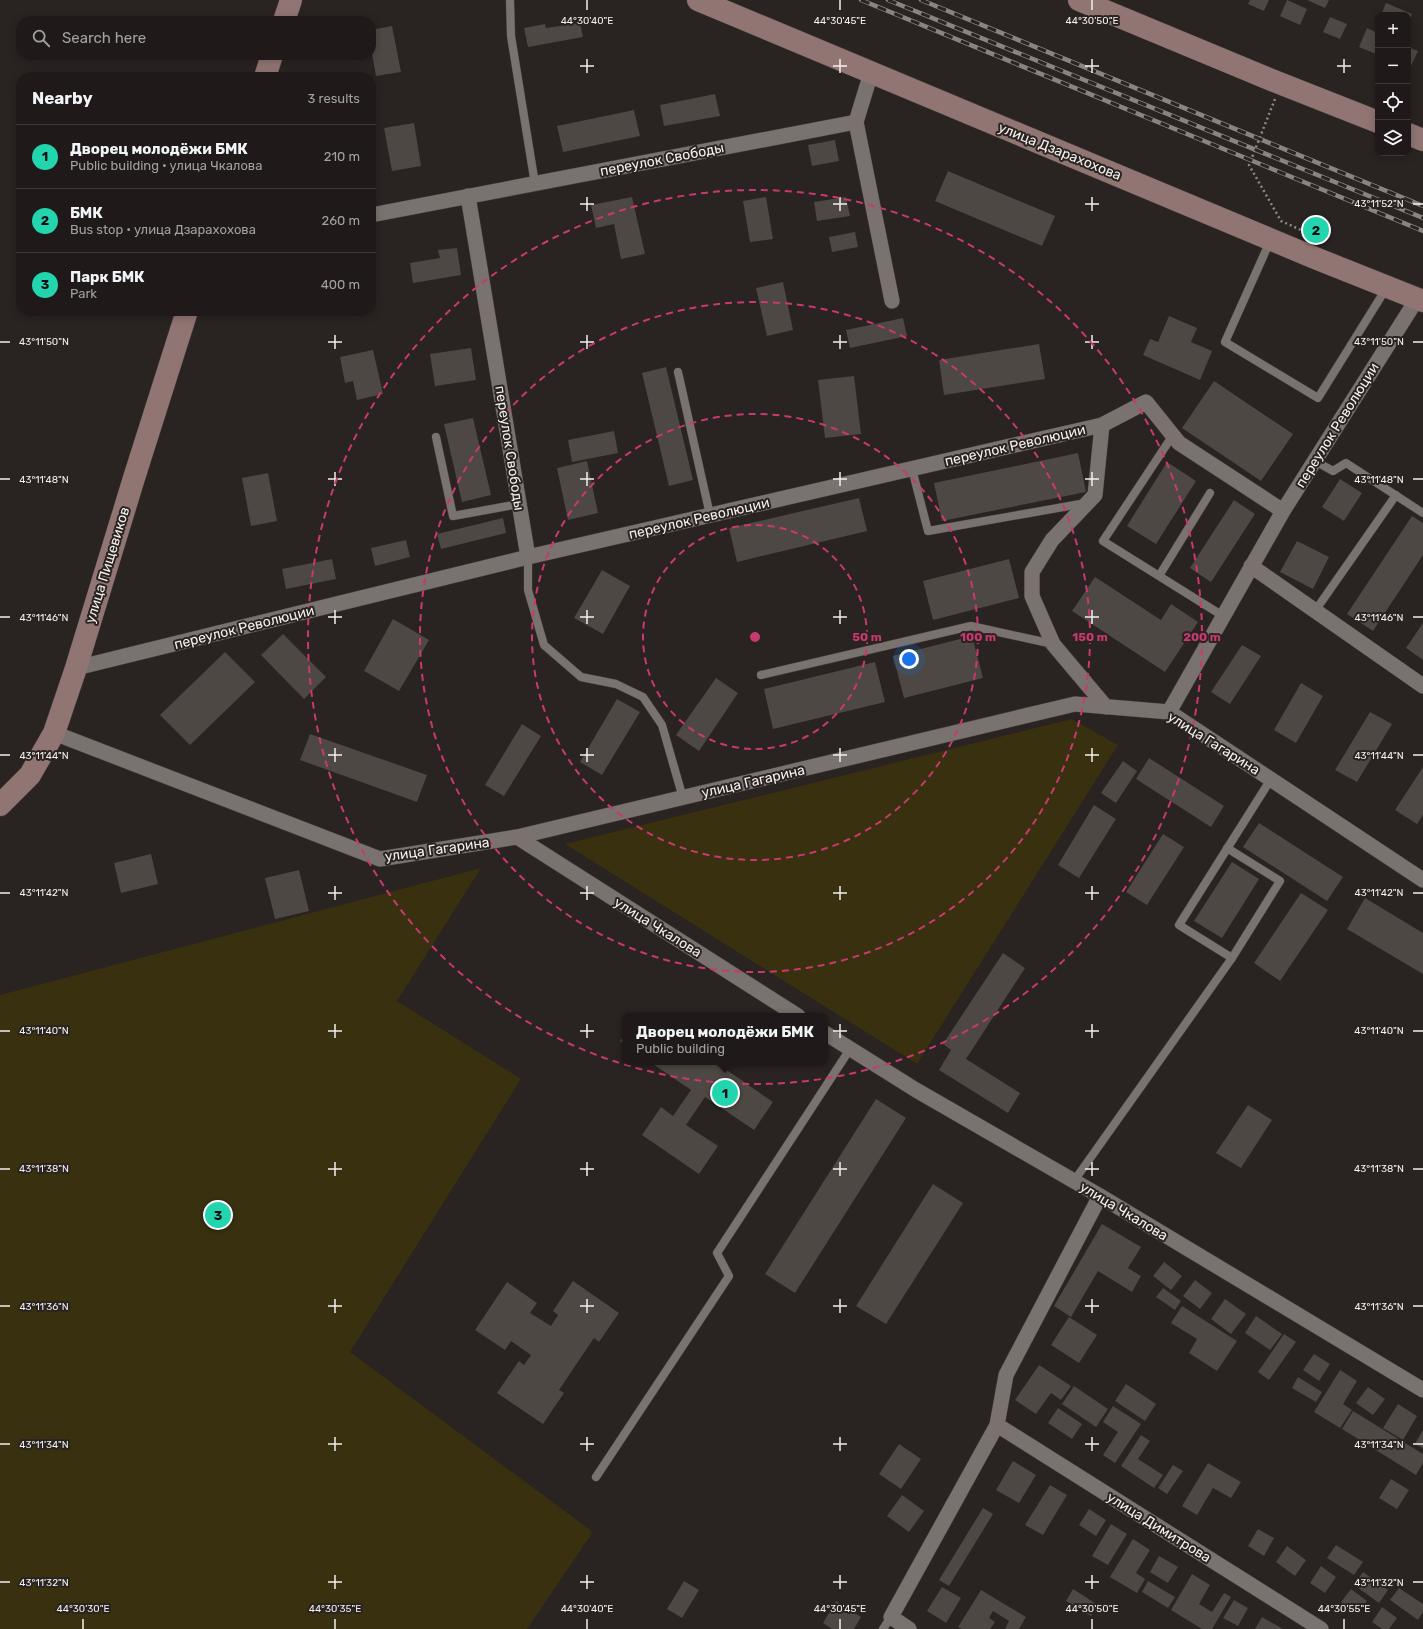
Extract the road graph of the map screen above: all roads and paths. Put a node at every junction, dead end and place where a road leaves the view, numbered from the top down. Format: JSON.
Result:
{"nodes":[{"id":1,"x":291,"y":0,"type":"edge"},
{"id":2,"x":510,"y":0,"type":"edge"},
{"id":3,"x":698,"y":0,"type":"edge"},
{"id":4,"x":1078,"y":0,"type":"edge"},
{"id":5,"x":286,"y":16,"type":"edge"},
{"id":6,"x":270,"y":60,"type":"edge"},
{"id":7,"x":267,"y":72,"type":"edge"},
{"id":8,"x":871,"y":73,"type":"junction"},
{"id":9,"x":1267,"y":118,"type":"dead end"},
{"id":10,"x":1375,"y":121,"type":"edge"},
{"id":11,"x":856,"y":122,"type":"junction"},
{"id":12,"x":1411,"y":135,"type":"edge"},
{"id":13,"x":1423,"y":140,"type":"edge"},
{"id":14,"x":535,"y":184,"type":"junction"},
{"id":15,"x":468,"y":196,"type":"junction"},
{"id":16,"x":376,"y":214,"type":"edge"},
{"id":17,"x":1271,"y":239,"type":"junction"},
{"id":18,"x":1315,"y":258,"type":"junction"},
{"id":19,"x":1387,"y":287,"type":"junction"},
{"id":20,"x":1420,"y":300,"type":"edge"},
{"id":21,"x":892,"y":301,"type":"dead end"},
{"id":22,"x":185,"y":316,"type":"edge"},
{"id":23,"x":678,"y":372,"type":"dead end"},
{"id":24,"x":1102,"y":425,"type":"junction"},
{"id":25,"x":1173,"y":435,"type":"junction"},
{"id":26,"x":436,"y":437,"type":"dead end"},
{"id":27,"x":1315,"y":461,"type":"junction"},
{"id":28,"x":912,"y":469,"type":"junction"},
{"id":29,"x":1210,"y":493,"type":"dead end"},
{"id":30,"x":1396,"y":495,"type":"junction"},
{"id":31,"x":1088,"y":502,"type":"junction"},
{"id":32,"x":519,"y":504,"type":"junction"},
{"id":33,"x":1283,"y":511,"type":"junction"},
{"id":34,"x":1423,"y":513,"type":"edge"},
{"id":35,"x":710,"y":515,"type":"junction"},
{"id":36,"x":528,"y":557,"type":"junction"},
{"id":37,"x":1251,"y":566,"type":"junction"},
{"id":38,"x":1159,"y":576,"type":"junction"},
{"id":39,"x":1315,"y":611,"type":"junction"},
{"id":40,"x":1223,"y":616,"type":"junction"},
{"id":41,"x":1053,"y":644,"type":"junction"},
{"id":42,"x":76,"y":668,"type":"junction"},
{"id":43,"x":761,"y":674,"type":"dead end"},
{"id":44,"x":1423,"y":686,"type":"edge"},
{"id":45,"x":1106,"y":707,"type":"junction"},
{"id":46,"x":1169,"y":712,"type":"junction"},
{"id":47,"x":54,"y":733,"type":"junction"},
{"id":48,"x":1271,"y":779,"type":"junction"},
{"id":49,"x":683,"y":798,"type":"junction"},
{"id":50,"x":0,"y":805,"type":"edge"},
{"id":51,"x":517,"y":837,"type":"junction"},
{"id":52,"x":1227,"y":848,"type":"junction"},
{"id":53,"x":1423,"y":880,"type":"edge"},
{"id":54,"x":1232,"y":958,"type":"junction"},
{"id":55,"x":793,"y":1013,"type":"edge"},
{"id":56,"x":828,"y":1035,"type":"edge"},
{"id":57,"x":850,"y":1049,"type":"junction"},
{"id":58,"x":1074,"y":1181,"type":"junction"},
{"id":59,"x":1100,"y":1196,"type":"junction"},
{"id":60,"x":1423,"y":1390,"type":"edge"},
{"id":61,"x":997,"y":1425,"type":"junction"},
{"id":62,"x":596,"y":1477,"type":"dead end"},
{"id":63,"x":887,"y":1623,"type":"edge"},
{"id":64,"x":909,"y":1629,"type":"edge"},
{"id":65,"x":1321,"y":1629,"type":"edge"}],
"edges":[{"from":1,"to":5,"type":"street"},
{"from":2,"to":14,"type":"lane"},
{"from":3,"to":8,"type":"street","name":"улица Дзарахохова"},
{"from":4,"to":10,"type":"street"},
{"from":6,"to":7,"type":"street"},
{"from":8,"to":11,"type":"street"},
{"from":8,"to":17,"type":"street","name":"улица Дзарахохова"},
{"from":9,"to":18,"type":"path"},
{"from":11,"to":14,"type":"street","name":"переулок Свободы"},
{"from":11,"to":21,"type":"street"},
{"from":12,"to":13,"type":"street"},
{"from":14,"to":15,"type":"street","name":"переулок Свободы"},
{"from":15,"to":16,"type":"street","name":"переулок Свободы"},
{"from":15,"to":32,"type":"street","name":"переулок Свободы"},
{"from":17,"to":18,"type":"street","name":"улица Дзарахохова"},
{"from":17,"to":19,"type":"lane"},
{"from":18,"to":19,"type":"street","name":"улица Дзарахохова"},
{"from":19,"to":20,"type":"street","name":"улица Дзарахохова"},
{"from":20,"to":27,"type":"street","name":"переулок Революции"},
{"from":22,"to":42,"type":"street","name":"улица Пищевиков"},
{"from":23,"to":35,"type":"lane"},
{"from":24,"to":25,"type":"street","name":"переулок Революции"},
{"from":24,"to":28,"type":"street","name":"переулок Революции"},
{"from":24,"to":31,"type":"street"},
{"from":25,"to":33,"type":"street","name":"переулок Революции"},
{"from":25,"to":38,"type":"lane"},
{"from":26,"to":32,"type":"lane"},
{"from":27,"to":30,"type":"lane"},
{"from":27,"to":33,"type":"street","name":"переулок Революции"},
{"from":28,"to":31,"type":"lane"},
{"from":28,"to":35,"type":"street","name":"переулок Революции"},
{"from":29,"to":38,"type":"lane"},
{"from":30,"to":34,"type":"lane"},
{"from":30,"to":39,"type":"lane"},
{"from":31,"to":41,"type":"street"},
{"from":32,"to":36,"type":"street","name":"переулок Свободы"},
{"from":33,"to":37,"type":"street","name":"переулок Революции"},
{"from":35,"to":36,"type":"street","name":"переулок Революции"},
{"from":36,"to":42,"type":"street","name":"переулок Революции"},
{"from":36,"to":49,"type":"lane"},
{"from":37,"to":39,"type":"street"},
{"from":37,"to":40,"type":"street","name":"переулок Революции"},
{"from":38,"to":40,"type":"lane"},
{"from":39,"to":44,"type":"street"},
{"from":40,"to":46,"type":"street","name":"переулок Революции"},
{"from":41,"to":43,"type":"lane"},
{"from":41,"to":45,"type":"street"},
{"from":42,"to":47,"type":"street","name":"улица Пищевиков"},
{"from":45,"to":46,"type":"street","name":"улица Гагарина"},
{"from":45,"to":49,"type":"street","name":"улица Гагарина"},
{"from":46,"to":48,"type":"street","name":"улица Гагарина"},
{"from":47,"to":50,"type":"street","name":"улица Пищевиков"},
{"from":47,"to":51,"type":"street","name":"улица Гагарина"},
{"from":48,"to":52,"type":"lane"},
{"from":48,"to":53,"type":"street","name":"улица Гагарина"},
{"from":49,"to":51,"type":"street","name":"улица Гагарина"},
{"from":51,"to":55,"type":"street","name":"улица Чкалова"},
{"from":52,"to":54,"type":"lane"},
{"from":52,"to":54,"type":"lane"},
{"from":54,"to":58,"type":"lane"},
{"from":56,"to":57,"type":"street","name":"улица Чкалова"},
{"from":57,"to":58,"type":"street","name":"улица Чкалова"},
{"from":57,"to":62,"type":"lane"},
{"from":58,"to":59,"type":"street","name":"улица Чкалова"},
{"from":59,"to":60,"type":"street","name":"улица Чкалова"},
{"from":59,"to":61,"type":"street"},
{"from":61,"to":63,"type":"street"},
{"from":61,"to":65,"type":"street","name":"улица Димитрова"},
{"from":63,"to":64,"type":"street"}]}
